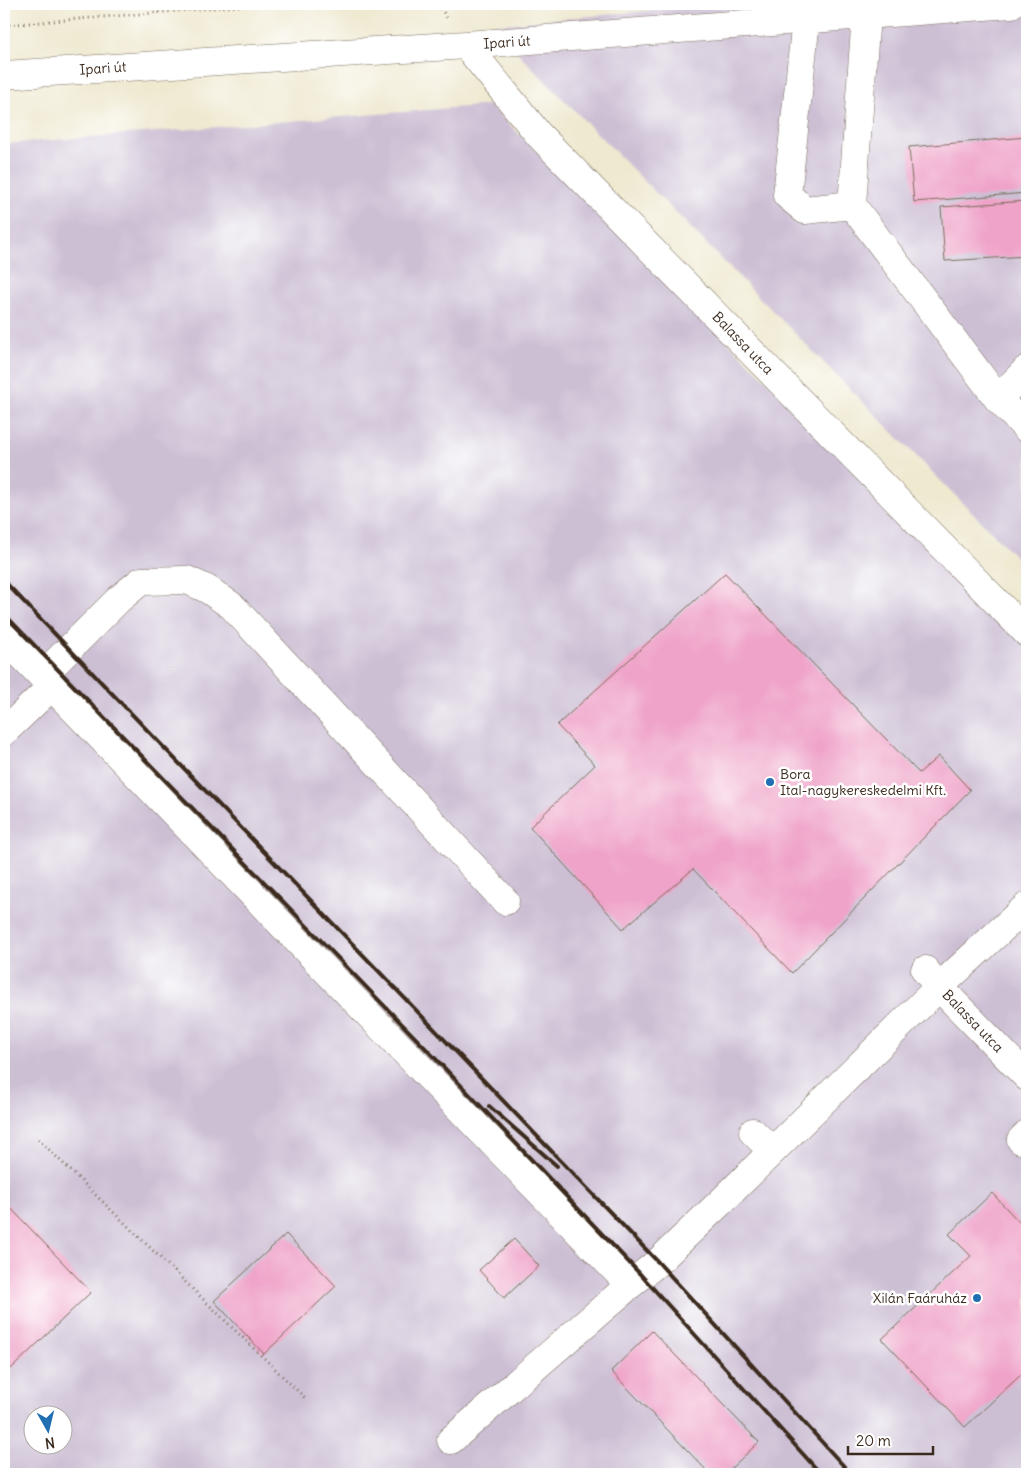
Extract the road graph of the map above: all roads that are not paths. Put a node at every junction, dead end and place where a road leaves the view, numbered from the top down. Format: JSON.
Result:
{"nodes":[{"id":1,"x":1011,"y":4,"type":"edge"},
{"id":2,"x":866,"y":15,"type":"junction"},
{"id":3,"x":806,"y":20,"type":"junction"},
{"id":4,"x":466,"y":45,"type":"junction"},
{"id":5,"x":4,"y":75,"type":"edge"},
{"id":6,"x":852,"y":205,"type":"junction"},
{"id":7,"x":1027,"y":369,"type":"edge"},
{"id":8,"x":998,"y":399,"type":"junction"},
{"id":9,"x":1027,"y":428,"type":"edge"},
{"id":10,"x":1027,"y":634,"type":"edge"},
{"id":11,"x":4,"y":637,"type":"edge"},
{"id":12,"x":47,"y":681,"type":"junction"},
{"id":13,"x":4,"y":732,"type":"edge"},
{"id":14,"x":505,"y":901,"type":"dead end"},
{"id":15,"x":1027,"y":906,"type":"edge"},
{"id":16,"x":932,"y":978,"type":"junction"},
{"id":17,"x":1027,"y":1077,"type":"edge"},
{"id":18,"x":630,"y":1285,"type":"junction"},
{"id":19,"x":451,"y":1440,"type":"dead end"}],
"edges":[{"from":1,"to":2,"type":"street","name":"Ipari út"},
{"from":2,"to":3,"type":"street","name":"Ipari út"},
{"from":2,"to":6,"type":"street"},
{"from":3,"to":4,"type":"street","name":"Ipari út"},
{"from":3,"to":6,"type":"street"},
{"from":4,"to":5,"type":"street","name":"Ipari út"},
{"from":4,"to":10,"type":"street","name":"Balassa utca"},
{"from":6,"to":8,"type":"street"},
{"from":7,"to":8,"type":"street"},
{"from":8,"to":9,"type":"street"},
{"from":11,"to":12,"type":"street"},
{"from":12,"to":13,"type":"street"},
{"from":12,"to":14,"type":"street"},
{"from":12,"to":18,"type":"street"},
{"from":15,"to":16,"type":"street","name":"Balassa utca"},
{"from":16,"to":17,"type":"street","name":"Balassa utca"},
{"from":16,"to":18,"type":"street"},
{"from":18,"to":19,"type":"street"}]}
